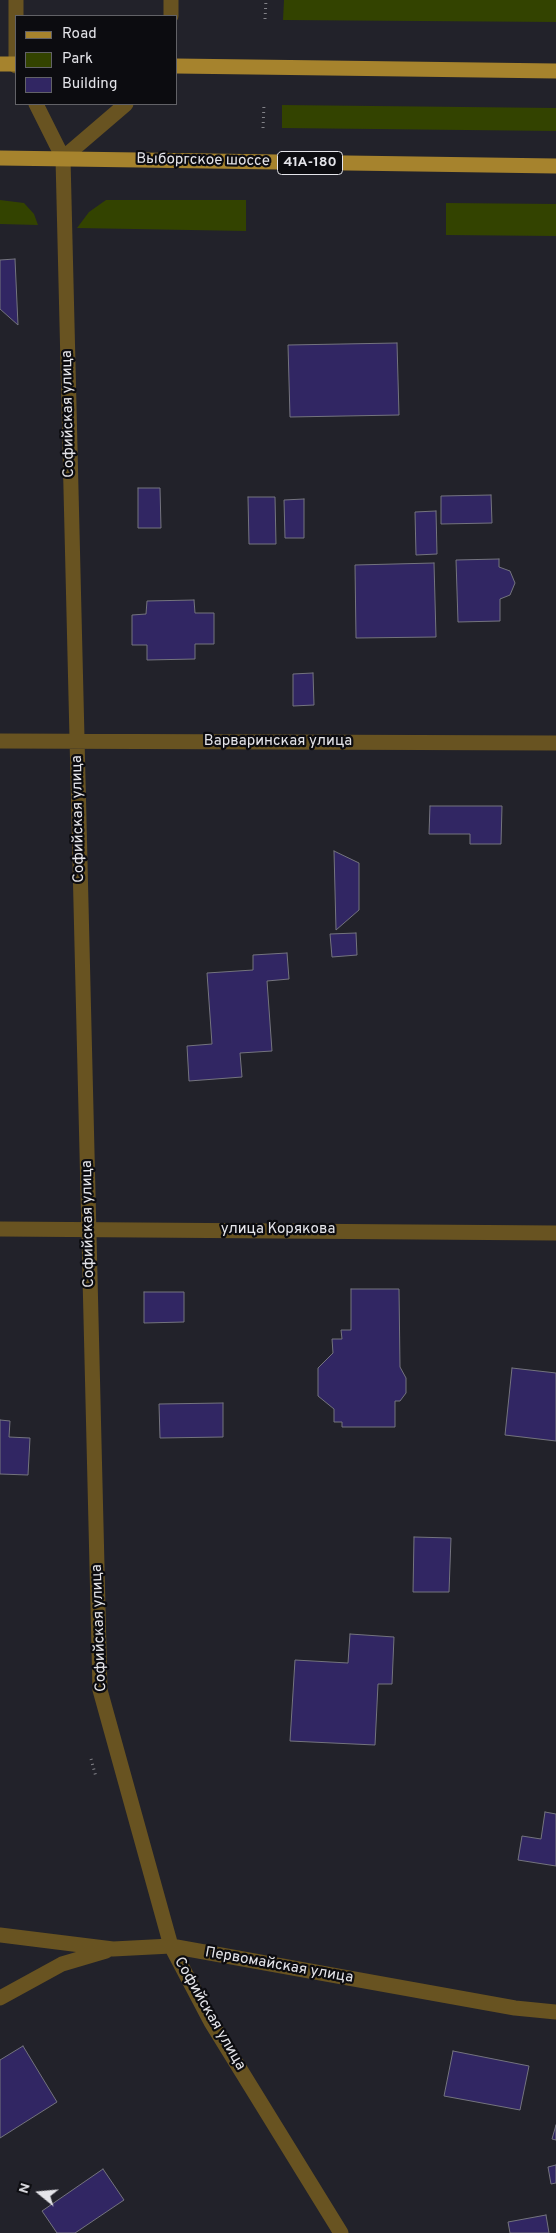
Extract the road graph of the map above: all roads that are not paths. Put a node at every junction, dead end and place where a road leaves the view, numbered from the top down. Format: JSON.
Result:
{"nodes":[{"id":1,"x":16,"y":0,"type":"edge"},
{"id":2,"x":171,"y":0,"type":"edge"},
{"id":3,"x":16,"y":15,"type":"edge"},
{"id":4,"x":171,"y":15,"type":"edge"},
{"id":5,"x":0,"y":64,"type":"edge"},
{"id":6,"x":15,"y":65,"type":"edge"},
{"id":7,"x":178,"y":66,"type":"edge"},
{"id":8,"x":555,"y":70,"type":"edge"},
{"id":9,"x":36,"y":105,"type":"edge"},
{"id":10,"x":125,"y":105,"type":"edge"},
{"id":11,"x":0,"y":158,"type":"edge"},
{"id":12,"x":63,"y":158,"type":"junction"},
{"id":13,"x":556,"y":166,"type":"edge"},
{"id":14,"x":0,"y":741,"type":"edge"},
{"id":15,"x":77,"y":741,"type":"junction"},
{"id":16,"x":556,"y":743,"type":"edge"},
{"id":17,"x":0,"y":1228,"type":"edge"},
{"id":18,"x":89,"y":1229,"type":"junction"},
{"id":19,"x":556,"y":1232,"type":"edge"},
{"id":20,"x":0,"y":1935,"type":"edge"},
{"id":21,"x":171,"y":1946,"type":"junction"},
{"id":22,"x":113,"y":1949,"type":"junction"},
{"id":23,"x":0,"y":1998,"type":"edge"},
{"id":24,"x":556,"y":2012,"type":"edge"},
{"id":25,"x":341,"y":2233,"type":"edge"}],
"edges":[{"from":1,"to":3,"type":"street"},
{"from":2,"to":4,"type":"street"},
{"from":5,"to":6,"type":"main road"},
{"from":7,"to":8,"type":"main road"},
{"from":9,"to":12,"type":"street"},
{"from":10,"to":12,"type":"street"},
{"from":11,"to":12,"type":"main road","name":"Выборгское шоссе","number":"41А-180"},
{"from":12,"to":13,"type":"main road","name":"Выборгское шоссе","number":"41А-180"},
{"from":12,"to":15,"type":"street","name":"Софийская улица"},
{"from":14,"to":15,"type":"street","name":"Варваринская улица"},
{"from":15,"to":16,"type":"street","name":"Варваринская улица"},
{"from":15,"to":18,"type":"street","name":"Софийская улица"},
{"from":17,"to":18,"type":"street","name":"улица Корякова"},
{"from":18,"to":19,"type":"street","name":"улица Корякова"},
{"from":18,"to":21,"type":"street","name":"Софийская улица"},
{"from":20,"to":22,"type":"street","name":"Первомайская улица"},
{"from":21,"to":22,"type":"street","name":"Первомайская улица"},
{"from":21,"to":24,"type":"street","name":"Первомайская улица"},
{"from":21,"to":25,"type":"street","name":"Софийская улица"},
{"from":22,"to":23,"type":"street"}]}
